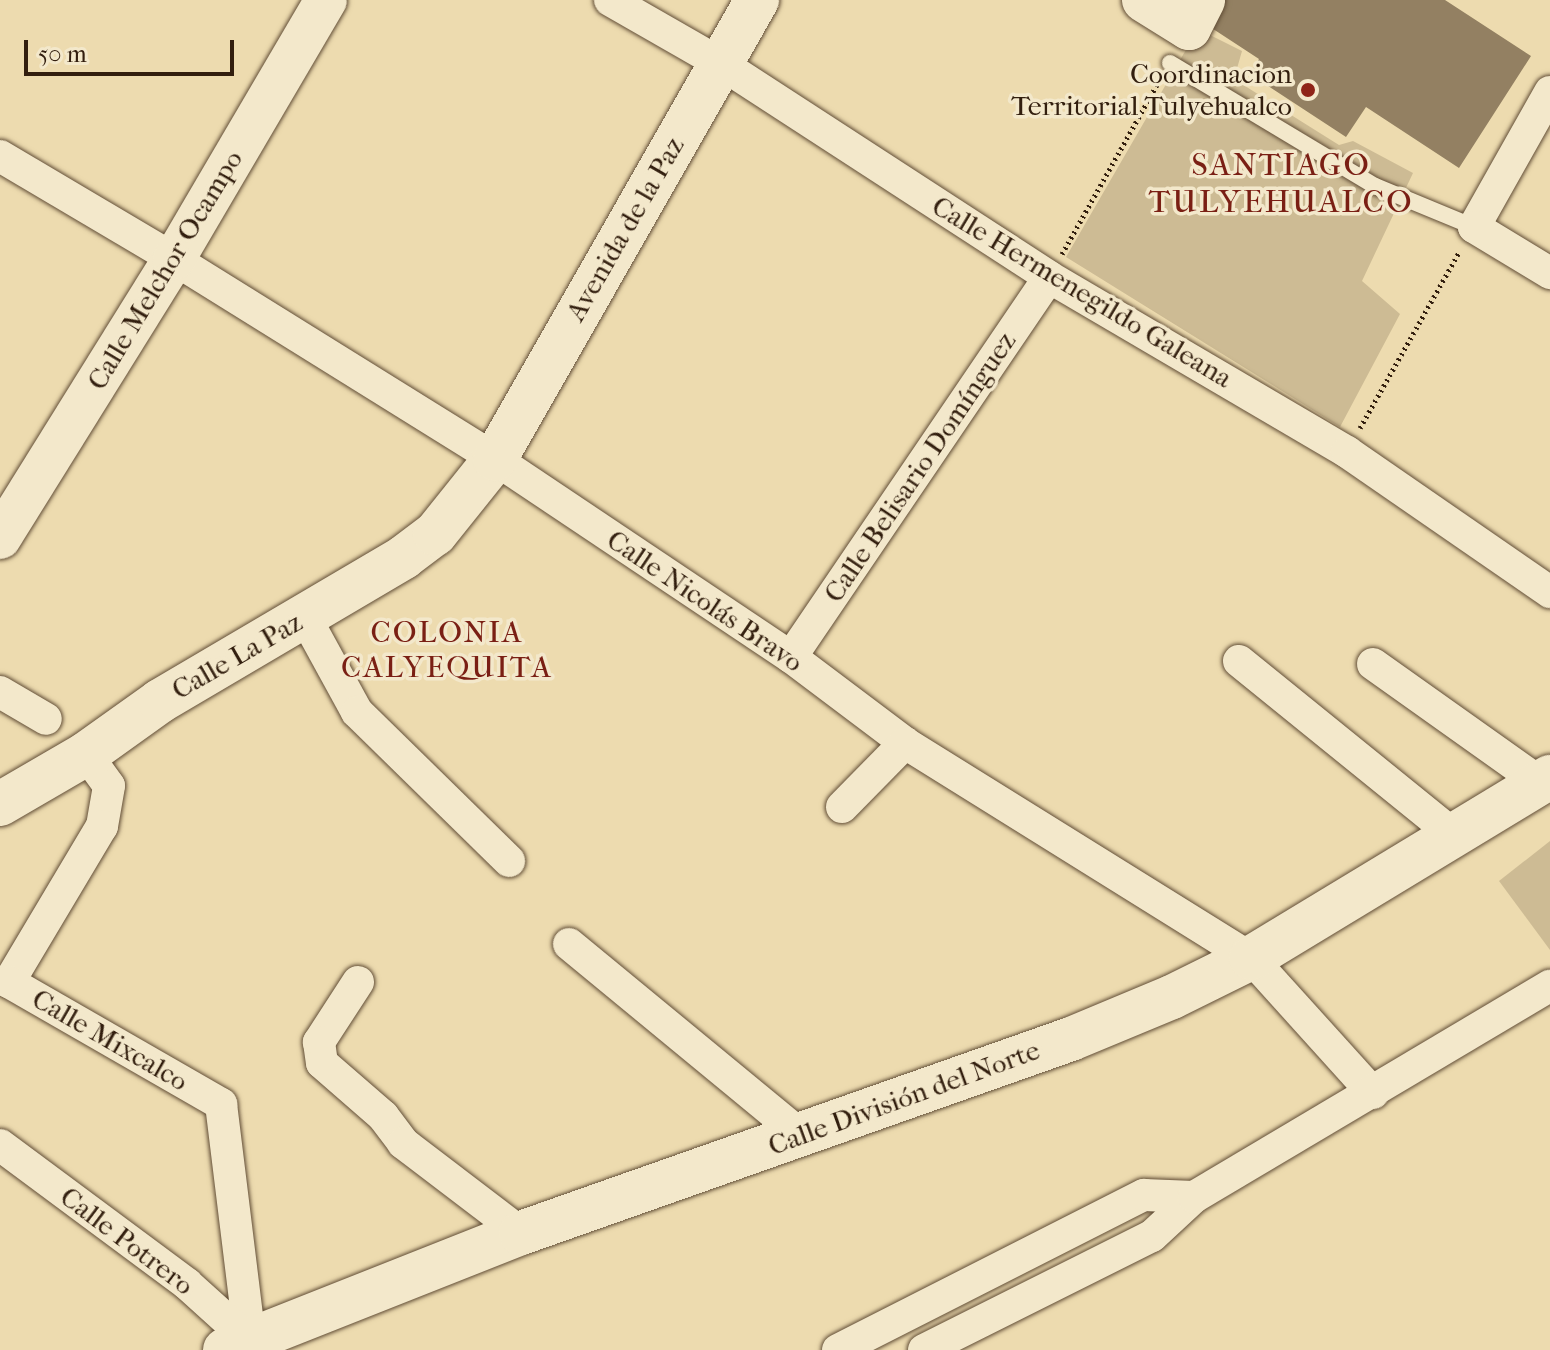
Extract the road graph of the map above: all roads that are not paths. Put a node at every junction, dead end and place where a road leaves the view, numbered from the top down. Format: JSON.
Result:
{"nodes":[{"id":1,"x":326,"y":0,"type":"edge"},
{"id":2,"x":610,"y":0,"type":"edge"},
{"id":3,"x":757,"y":0,"type":"edge"},
{"id":4,"x":1144,"y":0,"type":"edge"},
{"id":5,"x":1187,"y":31,"type":"edge"},
{"id":6,"x":720,"y":63,"type":"junction"},
{"id":7,"x":1550,"y":92,"type":"edge"},
{"id":8,"x":0,"y":156,"type":"edge"},
{"id":9,"x":1474,"y":227,"type":"junction"},
{"id":10,"x":174,"y":259,"type":"junction"},
{"id":11,"x":1550,"y":273,"type":"edge"},
{"id":12,"x":1049,"y":277,"type":"junction"},
{"id":13,"x":495,"y":459,"type":"junction"},
{"id":14,"x":0,"y":538,"type":"edge"},
{"id":15,"x":1550,"y":592,"type":"edge"},
{"id":16,"x":305,"y":617,"type":"junction"},
{"id":17,"x":791,"y":657,"type":"junction"},
{"id":18,"x":1239,"y":661,"type":"dead end"},
{"id":19,"x":1373,"y":664,"type":"dead end"},
{"id":20,"x":0,"y":692,"type":"edge"},
{"id":21,"x":46,"y":719,"type":"dead end"},
{"id":22,"x":905,"y":743,"type":"junction"},
{"id":23,"x":86,"y":754,"type":"junction"},
{"id":24,"x":1546,"y":780,"type":"edge"},
{"id":25,"x":0,"y":804,"type":"edge"},
{"id":26,"x":842,"y":807,"type":"dead end"},
{"id":27,"x":1455,"y":836,"type":"junction"},
{"id":28,"x":509,"y":861,"type":"dead end"},
{"id":29,"x":569,"y":944,"type":"dead end"},
{"id":30,"x":1251,"y":958,"type":"junction"},
{"id":31,"x":358,"y":982,"type":"dead end"},
{"id":32,"x":1550,"y":986,"type":"edge"},
{"id":33,"x":1373,"y":1093,"type":"junction"},
{"id":34,"x":801,"y":1135,"type":"junction"},
{"id":35,"x":0,"y":1145,"type":"edge"},
{"id":36,"x":1194,"y":1197,"type":"junction"},
{"id":37,"x":1072,"y":1231,"type":"junction"},
{"id":38,"x":521,"y":1233,"type":"junction"},
{"id":39,"x":1090,"y":1267,"type":"junction"},
{"id":40,"x":241,"y":1347,"type":"edge"},
{"id":41,"x":838,"y":1350,"type":"edge"},
{"id":42,"x":924,"y":1350,"type":"edge"}],
"edges":[{"from":1,"to":10,"type":"street","name":"Calle Melchor Ocampo"},
{"from":2,"to":6,"type":"street","name":"Calle Hermenegildo Galeana"},
{"from":3,"to":6,"type":"main road","name":"Avenida de la Paz"},
{"from":4,"to":5,"type":"main road"},
{"from":5,"to":9,"type":"lane"},
{"from":6,"to":12,"type":"street","name":"Calle Hermenegildo Galeana"},
{"from":6,"to":13,"type":"main road","name":"Avenida de la Paz"},
{"from":7,"to":9,"type":"street"},
{"from":8,"to":10,"type":"street","name":"Calle Nicolás Bravo"},
{"from":9,"to":11,"type":"street"},
{"from":10,"to":13,"type":"street","name":"Calle Nicolás Bravo"},
{"from":10,"to":14,"type":"street","name":"Calle Melchor Ocampo"},
{"from":12,"to":15,"type":"street","name":"Calle Hermenegildo Galeana"},
{"from":12,"to":17,"type":"street","name":"Calle Belisario Domínguez"},
{"from":13,"to":16,"type":"main road","name":"Calle La Paz"},
{"from":13,"to":17,"type":"street","name":"Calle Nicolás Bravo"},
{"from":16,"to":23,"type":"main road","name":"Calle La Paz"},
{"from":16,"to":28,"type":"street"},
{"from":17,"to":22,"type":"street","name":"Calle Nicolás Bravo"},
{"from":18,"to":27,"type":"street"},
{"from":19,"to":24,"type":"street"},
{"from":20,"to":21,"type":"street"},
{"from":22,"to":26,"type":"street"},
{"from":22,"to":30,"type":"street","name":"Calle Nicolás Bravo"},
{"from":23,"to":25,"type":"main road","name":"Calle La Paz"},
{"from":23,"to":40,"type":"street","name":"Calle Mixcalco"},
{"from":24,"to":27,"type":"main road","name":"Calle División del Norte"},
{"from":27,"to":30,"type":"main road","name":"Calle División del Norte"},
{"from":29,"to":34,"type":"street"},
{"from":30,"to":33,"type":"street","name":"Calle Nicolás Bravo"},
{"from":30,"to":34,"type":"main road","name":"Calle División del Norte"},
{"from":31,"to":38,"type":"street"},
{"from":32,"to":33,"type":"street"},
{"from":33,"to":36,"type":"street"},
{"from":34,"to":38,"type":"main road","name":"Calle División del Norte"},
{"from":35,"to":40,"type":"street","name":"Calle Potrero"},
{"from":36,"to":37,"type":"street"},
{"from":36,"to":39,"type":"street"},
{"from":37,"to":39,"type":"street"},
{"from":37,"to":41,"type":"street"},
{"from":38,"to":40,"type":"main road","name":"Calle División del Norte"},
{"from":39,"to":42,"type":"street"}]}
